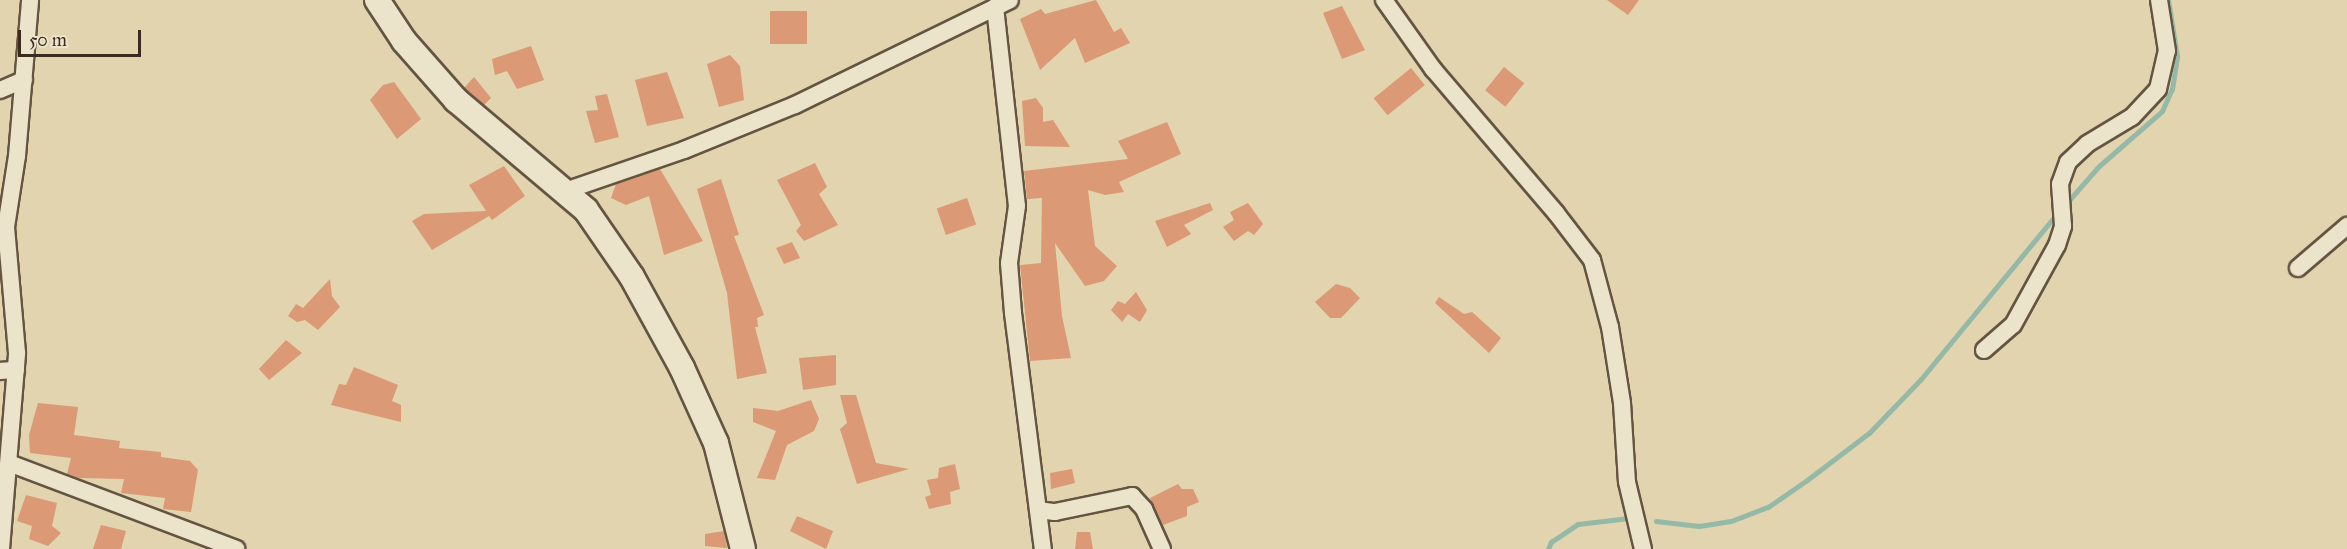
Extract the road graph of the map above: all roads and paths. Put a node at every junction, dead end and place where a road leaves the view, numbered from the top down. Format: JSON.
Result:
{"nodes":[{"id":1,"x":30,"y":0,"type":"edge"},
{"id":2,"x":377,"y":0,"type":"edge"},
{"id":3,"x":1384,"y":0,"type":"edge"},
{"id":4,"x":2159,"y":0,"type":"edge"},
{"id":5,"x":1002,"y":3,"type":"edge"},
{"id":6,"x":24,"y":80,"type":"junction"},
{"id":7,"x":0,"y":90,"type":"edge"},
{"id":8,"x":565,"y":191,"type":"junction"},
{"id":9,"x":2347,"y":226,"type":"edge"},
{"id":10,"x":2298,"y":268,"type":"dead end"},
{"id":11,"x":1984,"y":350,"type":"dead end"},
{"id":12,"x":8,"y":370,"type":"edge"},
{"id":13,"x":9,"y":464,"type":"junction"},
{"id":14,"x":1038,"y":510,"type":"junction"},
{"id":15,"x":1,"y":549,"type":"edge"},
{"id":16,"x":236,"y":549,"type":"edge"},
{"id":17,"x":743,"y":549,"type":"edge"},
{"id":18,"x":1043,"y":549,"type":"edge"},
{"id":19,"x":1162,"y":549,"type":"edge"},
{"id":20,"x":1643,"y":549,"type":"edge"}],
"edges":[{"from":1,"to":6,"type":"street"},
{"from":2,"to":8,"type":"main road"},
{"from":3,"to":20,"type":"street"},
{"from":4,"to":11,"type":"street"},
{"from":5,"to":8,"type":"street"},
{"from":5,"to":14,"type":"street"},
{"from":6,"to":7,"type":"street"},
{"from":6,"to":12,"type":"street"},
{"from":8,"to":17,"type":"main road"},
{"from":9,"to":10,"type":"street"},
{"from":12,"to":13,"type":"street"},
{"from":13,"to":15,"type":"street"},
{"from":13,"to":16,"type":"street"},
{"from":14,"to":18,"type":"street"},
{"from":14,"to":19,"type":"street"}]}
